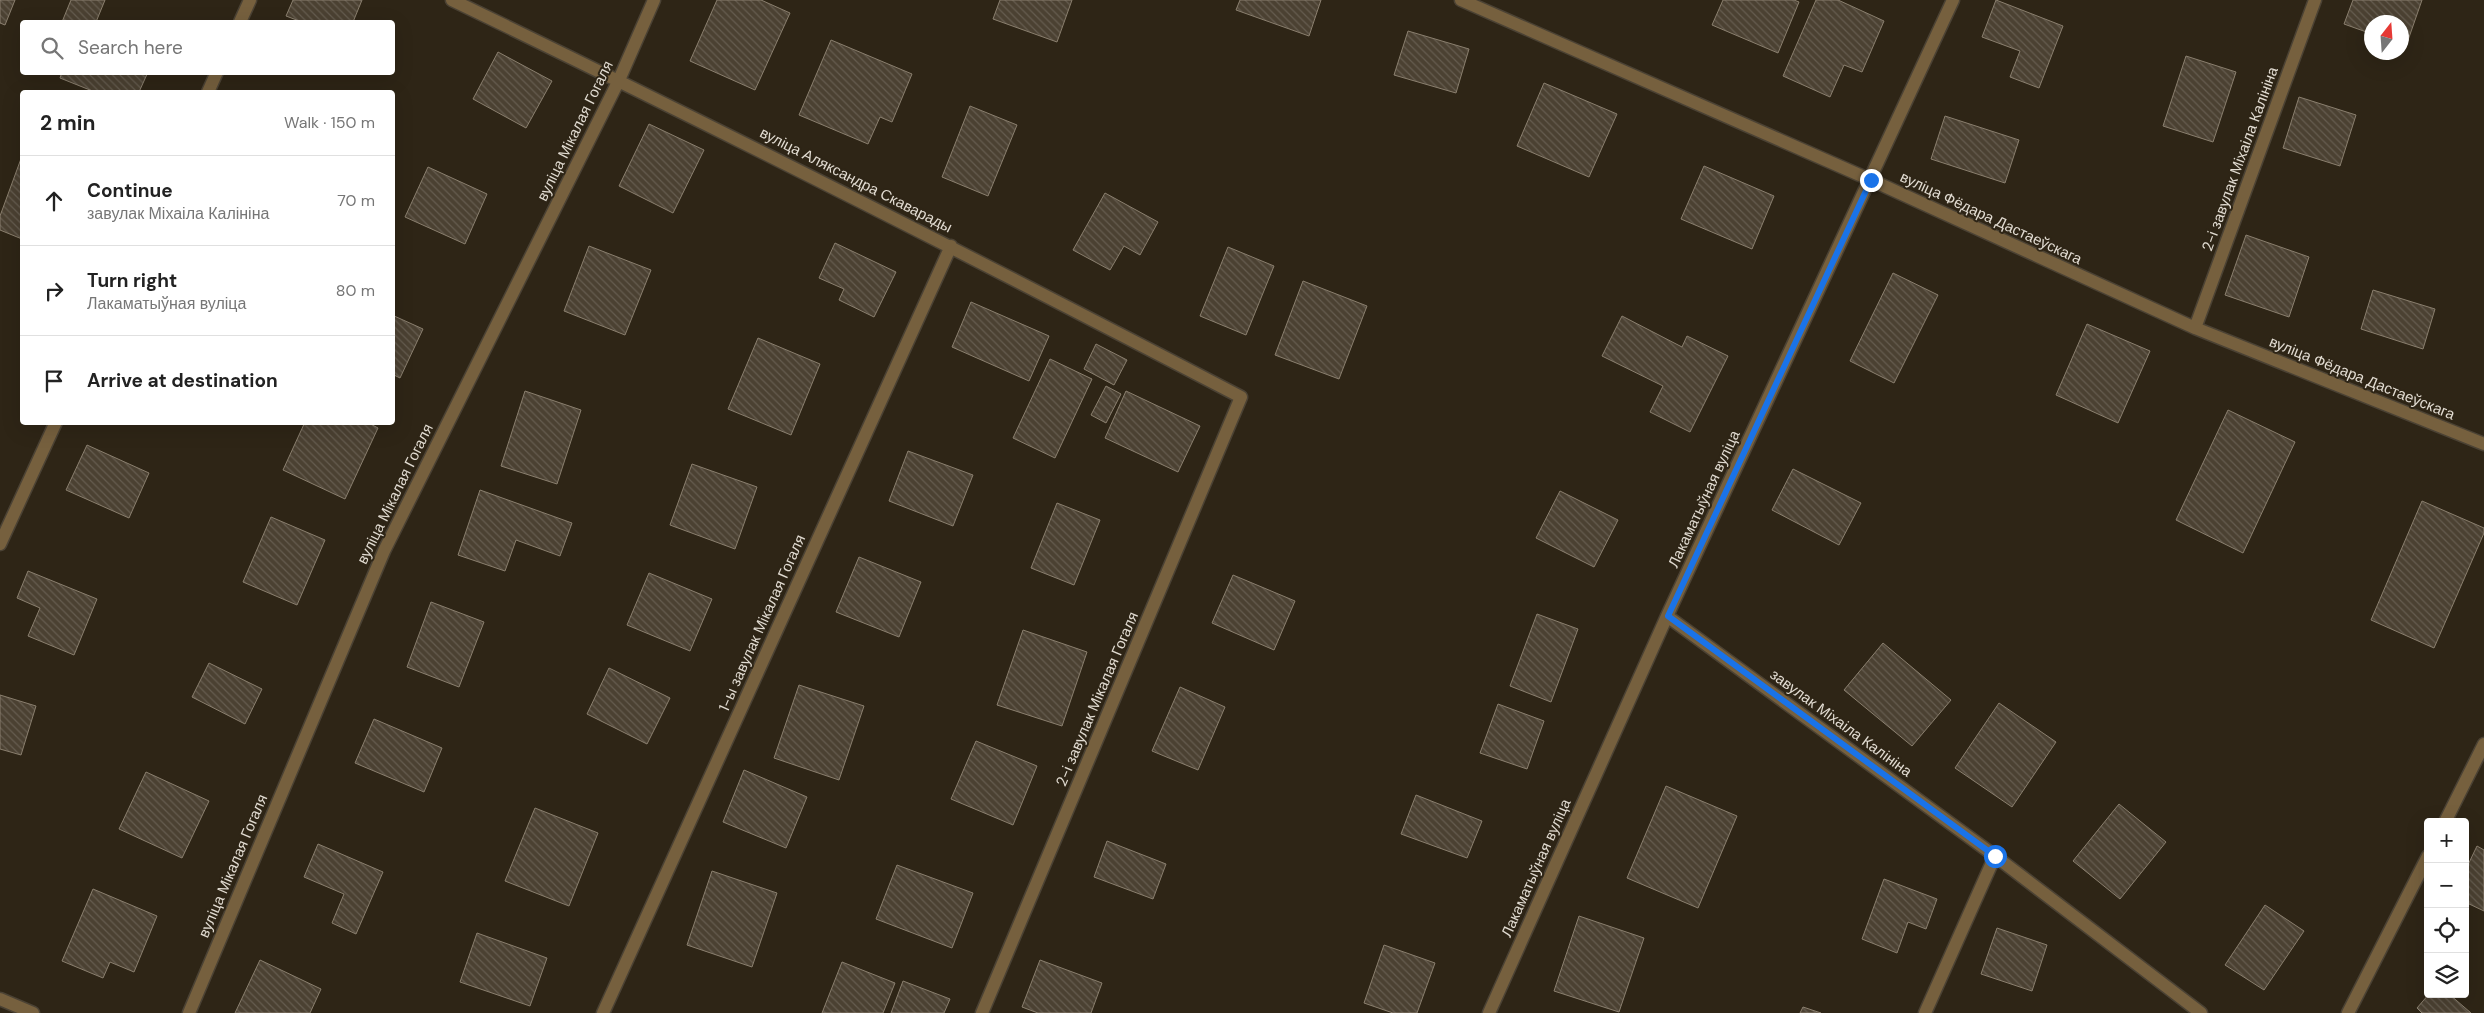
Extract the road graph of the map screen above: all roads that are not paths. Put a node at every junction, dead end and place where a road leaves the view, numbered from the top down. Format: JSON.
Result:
{"nodes":[{"id":1,"x":250,"y":0,"type":"edge"},
{"id":2,"x":452,"y":0,"type":"edge"},
{"id":3,"x":654,"y":0,"type":"edge"},
{"id":4,"x":1461,"y":0,"type":"edge"},
{"id":5,"x":1953,"y":0,"type":"edge"},
{"id":6,"x":2315,"y":0,"type":"edge"},
{"id":7,"x":241,"y":20,"type":"edge"},
{"id":8,"x":216,"y":75,"type":"edge"},
{"id":9,"x":619,"y":80,"type":"junction"},
{"id":10,"x":209,"y":90,"type":"edge"},
{"id":11,"x":1871,"y":180,"type":"junction"},
{"id":12,"x":951,"y":246,"type":"junction"},
{"id":13,"x":2195,"y":328,"type":"junction"},
{"id":14,"x":1241,"y":397,"type":"joint"},
{"id":15,"x":55,"y":425,"type":"edge"},
{"id":16,"x":2484,"y":444,"type":"edge"},
{"id":17,"x":0,"y":544,"type":"edge"},
{"id":18,"x":1668,"y":616,"type":"junction"},
{"id":19,"x":2484,"y":744,"type":"edge"},
{"id":20,"x":2447,"y":818,"type":"edge"},
{"id":21,"x":1995,"y":856,"type":"junction"},
{"id":22,"x":2424,"y":863,"type":"edge"},
{"id":23,"x":0,"y":1000,"type":"edge"},
{"id":24,"x":32,"y":1013,"type":"edge"},
{"id":25,"x":189,"y":1013,"type":"edge"},
{"id":26,"x":603,"y":1013,"type":"edge"},
{"id":27,"x":982,"y":1013,"type":"edge"},
{"id":28,"x":1489,"y":1013,"type":"edge"},
{"id":29,"x":1925,"y":1013,"type":"edge"},
{"id":30,"x":2201,"y":1013,"type":"edge"},
{"id":31,"x":2348,"y":1013,"type":"edge"}],
"edges":[{"from":1,"to":7,"type":"street"},
{"from":2,"to":9,"type":"street","name":"вуліца Аляксандра Скаварады"},
{"from":3,"to":9,"type":"street","name":"вуліца Мікалая Гогаля"},
{"from":4,"to":11,"type":"street","name":"вуліца Фёдара Дастаеўскага"},
{"from":5,"to":11,"type":"street","name":"Лакаматыўная вуліца"},
{"from":6,"to":13,"type":"street","name":"2-і завулак Міхаіла Калініна"},
{"from":8,"to":10,"type":"street"},
{"from":9,"to":12,"type":"street","name":"вуліца Аляксандра Скаварады"},
{"from":9,"to":25,"type":"street","name":"вуліца Мікалая Гогаля"},
{"from":11,"to":13,"type":"street","name":"вуліца Фёдара Дастаеўскага"},
{"from":11,"to":18,"type":"street","name":"Лакаматыўная вуліца"},
{"from":12,"to":14,"type":"street","name":"вуліца Аляксандра Скаварады"},
{"from":12,"to":26,"type":"street","name":"1-ы завулак Мікалая Гогаля"},
{"from":13,"to":16,"type":"street","name":"вуліца Фёдара Дастаеўскага"},
{"from":14,"to":27,"type":"street","name":"2-і завулак Мікалая Гогаля"},
{"from":15,"to":17,"type":"street"},
{"from":18,"to":21,"type":"street","name":"завулак Міхаіла Калініна"},
{"from":18,"to":28,"type":"street","name":"Лакаматыўная вуліца"},
{"from":19,"to":20,"type":"street"},
{"from":21,"to":29,"type":"street"},
{"from":21,"to":30,"type":"street","name":"завулак Міхаіла Калініна"},
{"from":22,"to":31,"type":"street"},
{"from":23,"to":24,"type":"street"}]}
